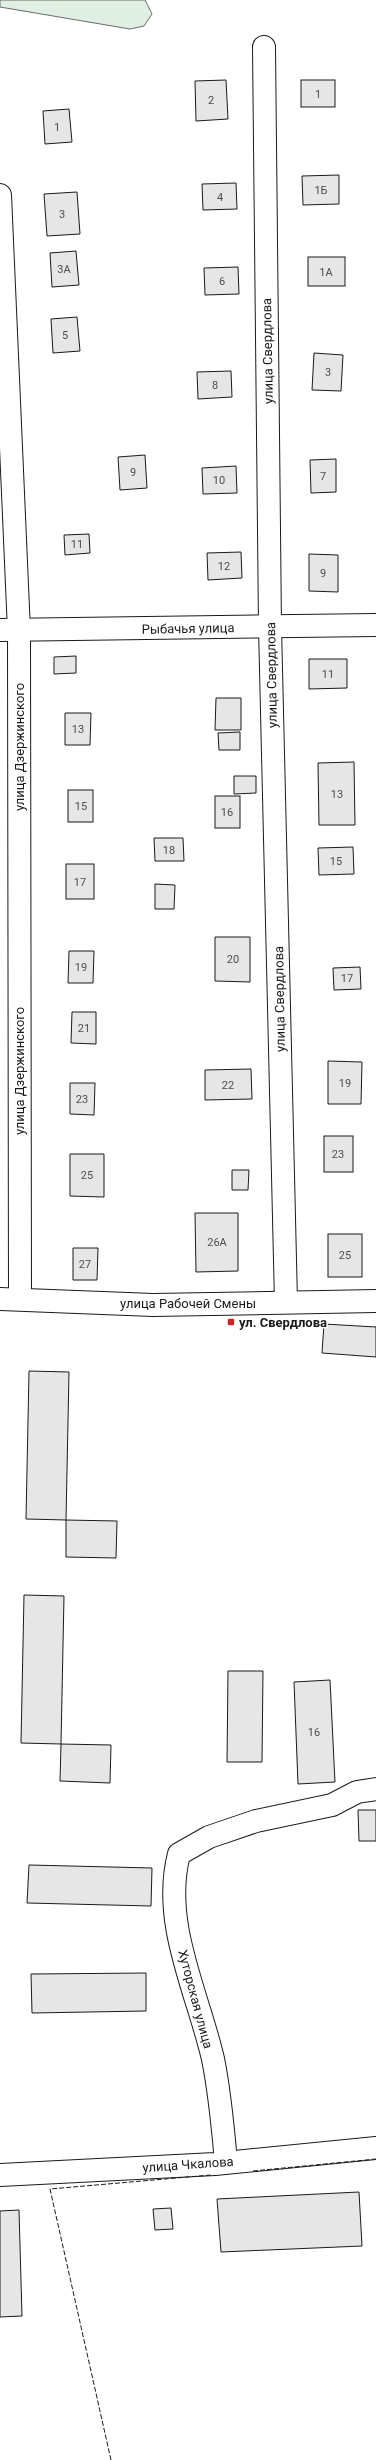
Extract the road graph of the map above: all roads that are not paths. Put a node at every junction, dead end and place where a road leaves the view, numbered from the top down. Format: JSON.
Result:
{"nodes":[{"id":1,"x":264,"y":47,"type":"dead end"},
{"id":2,"x":0,"y":195,"type":"edge"},
{"id":3,"x":376,"y":625,"type":"edge"},
{"id":4,"x":270,"y":627,"type":"junction"},
{"id":5,"x":9,"y":630,"type":"edge"},
{"id":6,"x":10,"y":1299,"type":"edge"},
{"id":7,"x":376,"y":1301,"type":"edge"},
{"id":8,"x":286,"y":1302,"type":"junction"},
{"id":9,"x":376,"y":1788,"type":"edge"},
{"id":10,"x":376,"y":2148,"type":"edge"},
{"id":11,"x":226,"y":2162,"type":"junction"},
{"id":12,"x":0,"y":2175,"type":"edge"}],
"edges":[{"from":1,"to":4,"type":"street","name":"улица Свердлова"},
{"from":2,"to":5,"type":"street","name":"улица Дзержинского"},
{"from":3,"to":4,"type":"street","name":"Рыбачья улица"},
{"from":4,"to":5,"type":"street","name":"Рыбачья улица"},
{"from":4,"to":8,"type":"street","name":"улица Свердлова"},
{"from":5,"to":6,"type":"street","name":"улица Дзержинского"},
{"from":6,"to":8,"type":"street","name":"улица Рабочей Смены"},
{"from":7,"to":8,"type":"street","name":"улица Рабочей Смены"},
{"from":9,"to":11,"type":"street","name":"Хуторская улица"},
{"from":10,"to":11,"type":"street","name":"улица Чкалова"},
{"from":11,"to":12,"type":"street","name":"улица Чкалова"}]}
